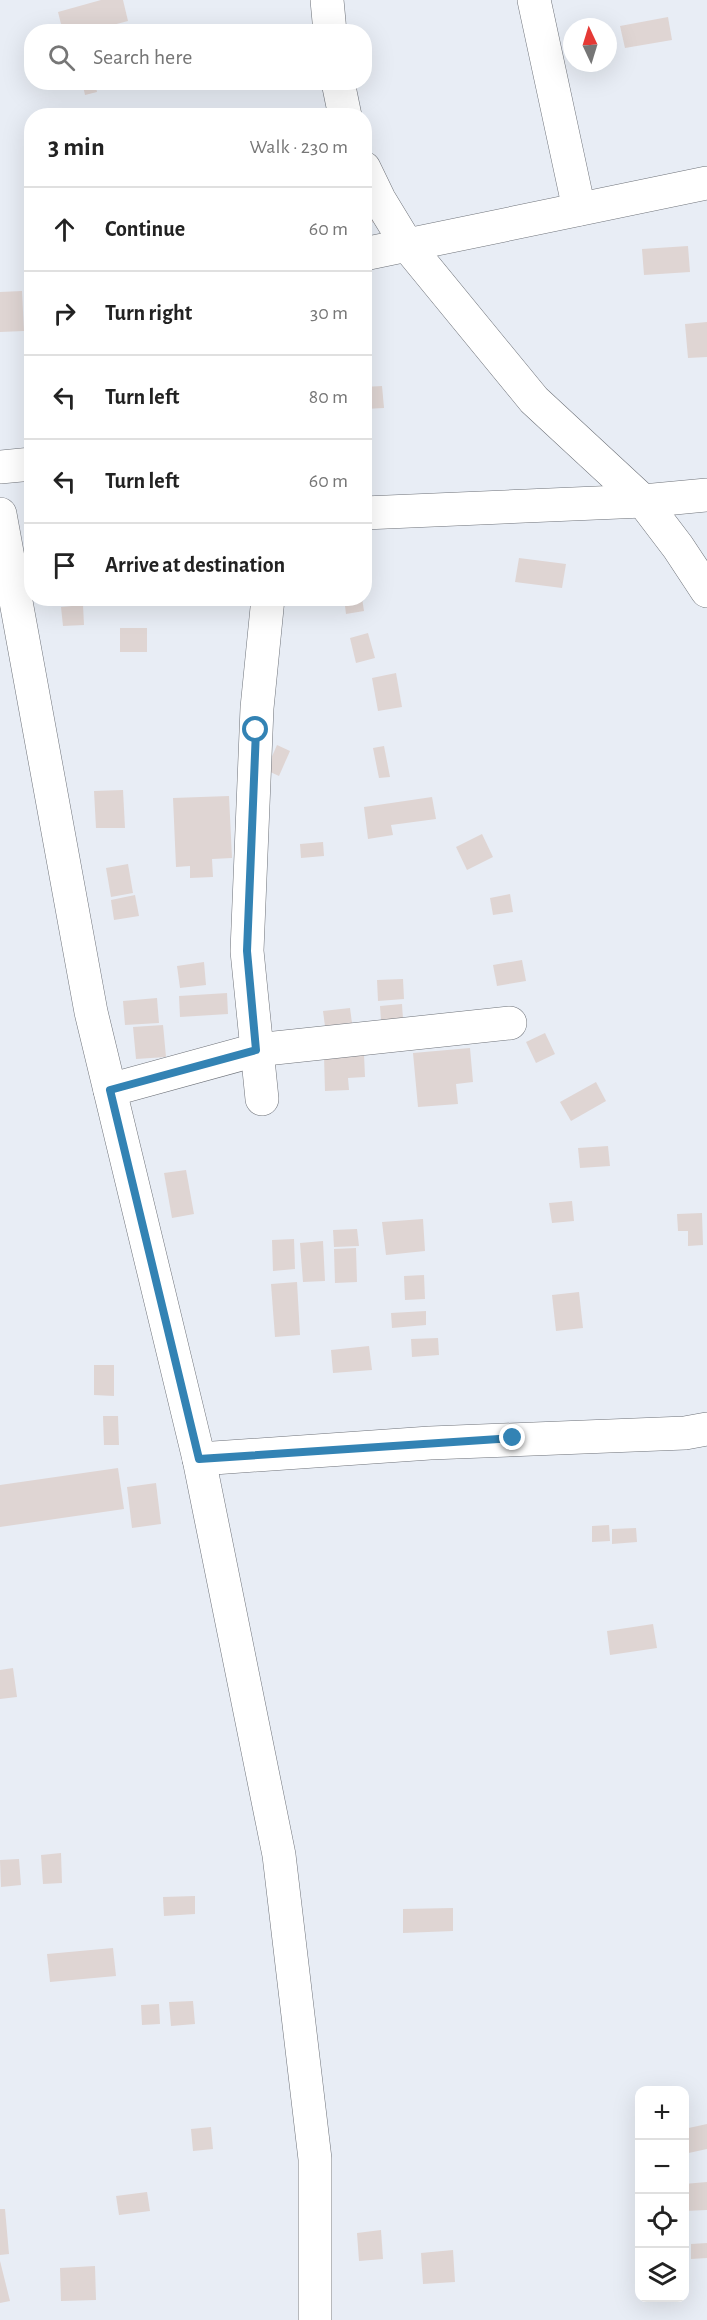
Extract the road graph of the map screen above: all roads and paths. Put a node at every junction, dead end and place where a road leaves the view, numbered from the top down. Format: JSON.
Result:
{"nodes":[{"id":1,"x":319,"y":0,"type":"edge"},
{"id":2,"x":327,"y":0,"type":"edge"},
{"id":3,"x":534,"y":0,"type":"edge"},
{"id":4,"x":329,"y":24,"type":"edge"},
{"id":5,"x":340,"y":90,"type":"edge"},
{"id":6,"x":343,"y":108,"type":"edge"},
{"id":7,"x":707,"y":183,"type":"edge"},
{"id":8,"x":372,"y":184,"type":"edge"},
{"id":9,"x":579,"y":209,"type":"junction"},
{"id":10,"x":407,"y":245,"type":"junction"},
{"id":11,"x":372,"y":252,"type":"edge"},
{"id":12,"x":24,"y":465,"type":"edge"},
{"id":13,"x":0,"y":467,"type":"edge"},
{"id":14,"x":707,"y":495,"type":"edge"},
{"id":15,"x":643,"y":501,"type":"junction"},
{"id":16,"x":372,"y":513,"type":"edge"},
{"id":17,"x":0,"y":514,"type":"edge"},
{"id":18,"x":707,"y":591,"type":"edge"},
{"id":19,"x":267,"y":606,"type":"edge"},
{"id":20,"x":510,"y":1023,"type":"dead end"},
{"id":21,"x":256,"y":1050,"type":"junction"},
{"id":22,"x":110,"y":1090,"type":"junction"},
{"id":23,"x":262,"y":1099,"type":"dead end"},
{"id":24,"x":707,"y":1429,"type":"edge"},
{"id":25,"x":199,"y":1459,"type":"junction"},
{"id":26,"x":315,"y":2320,"type":"edge"}],
"edges":[{"from":1,"to":2,"type":"street"},
{"from":2,"to":4,"type":"street"},
{"from":3,"to":9,"type":"street"},
{"from":5,"to":6,"type":"street"},
{"from":7,"to":9,"type":"street"},
{"from":8,"to":10,"type":"street"},
{"from":9,"to":10,"type":"street"},
{"from":10,"to":11,"type":"street"},
{"from":10,"to":15,"type":"street"},
{"from":12,"to":13,"type":"street"},
{"from":14,"to":15,"type":"street"},
{"from":15,"to":16,"type":"street"},
{"from":15,"to":18,"type":"street"},
{"from":17,"to":22,"type":"street"},
{"from":19,"to":21,"type":"street"},
{"from":20,"to":21,"type":"street"},
{"from":21,"to":22,"type":"street"},
{"from":21,"to":23,"type":"street"},
{"from":22,"to":25,"type":"street"},
{"from":24,"to":25,"type":"street"},
{"from":25,"to":26,"type":"street"}]}
